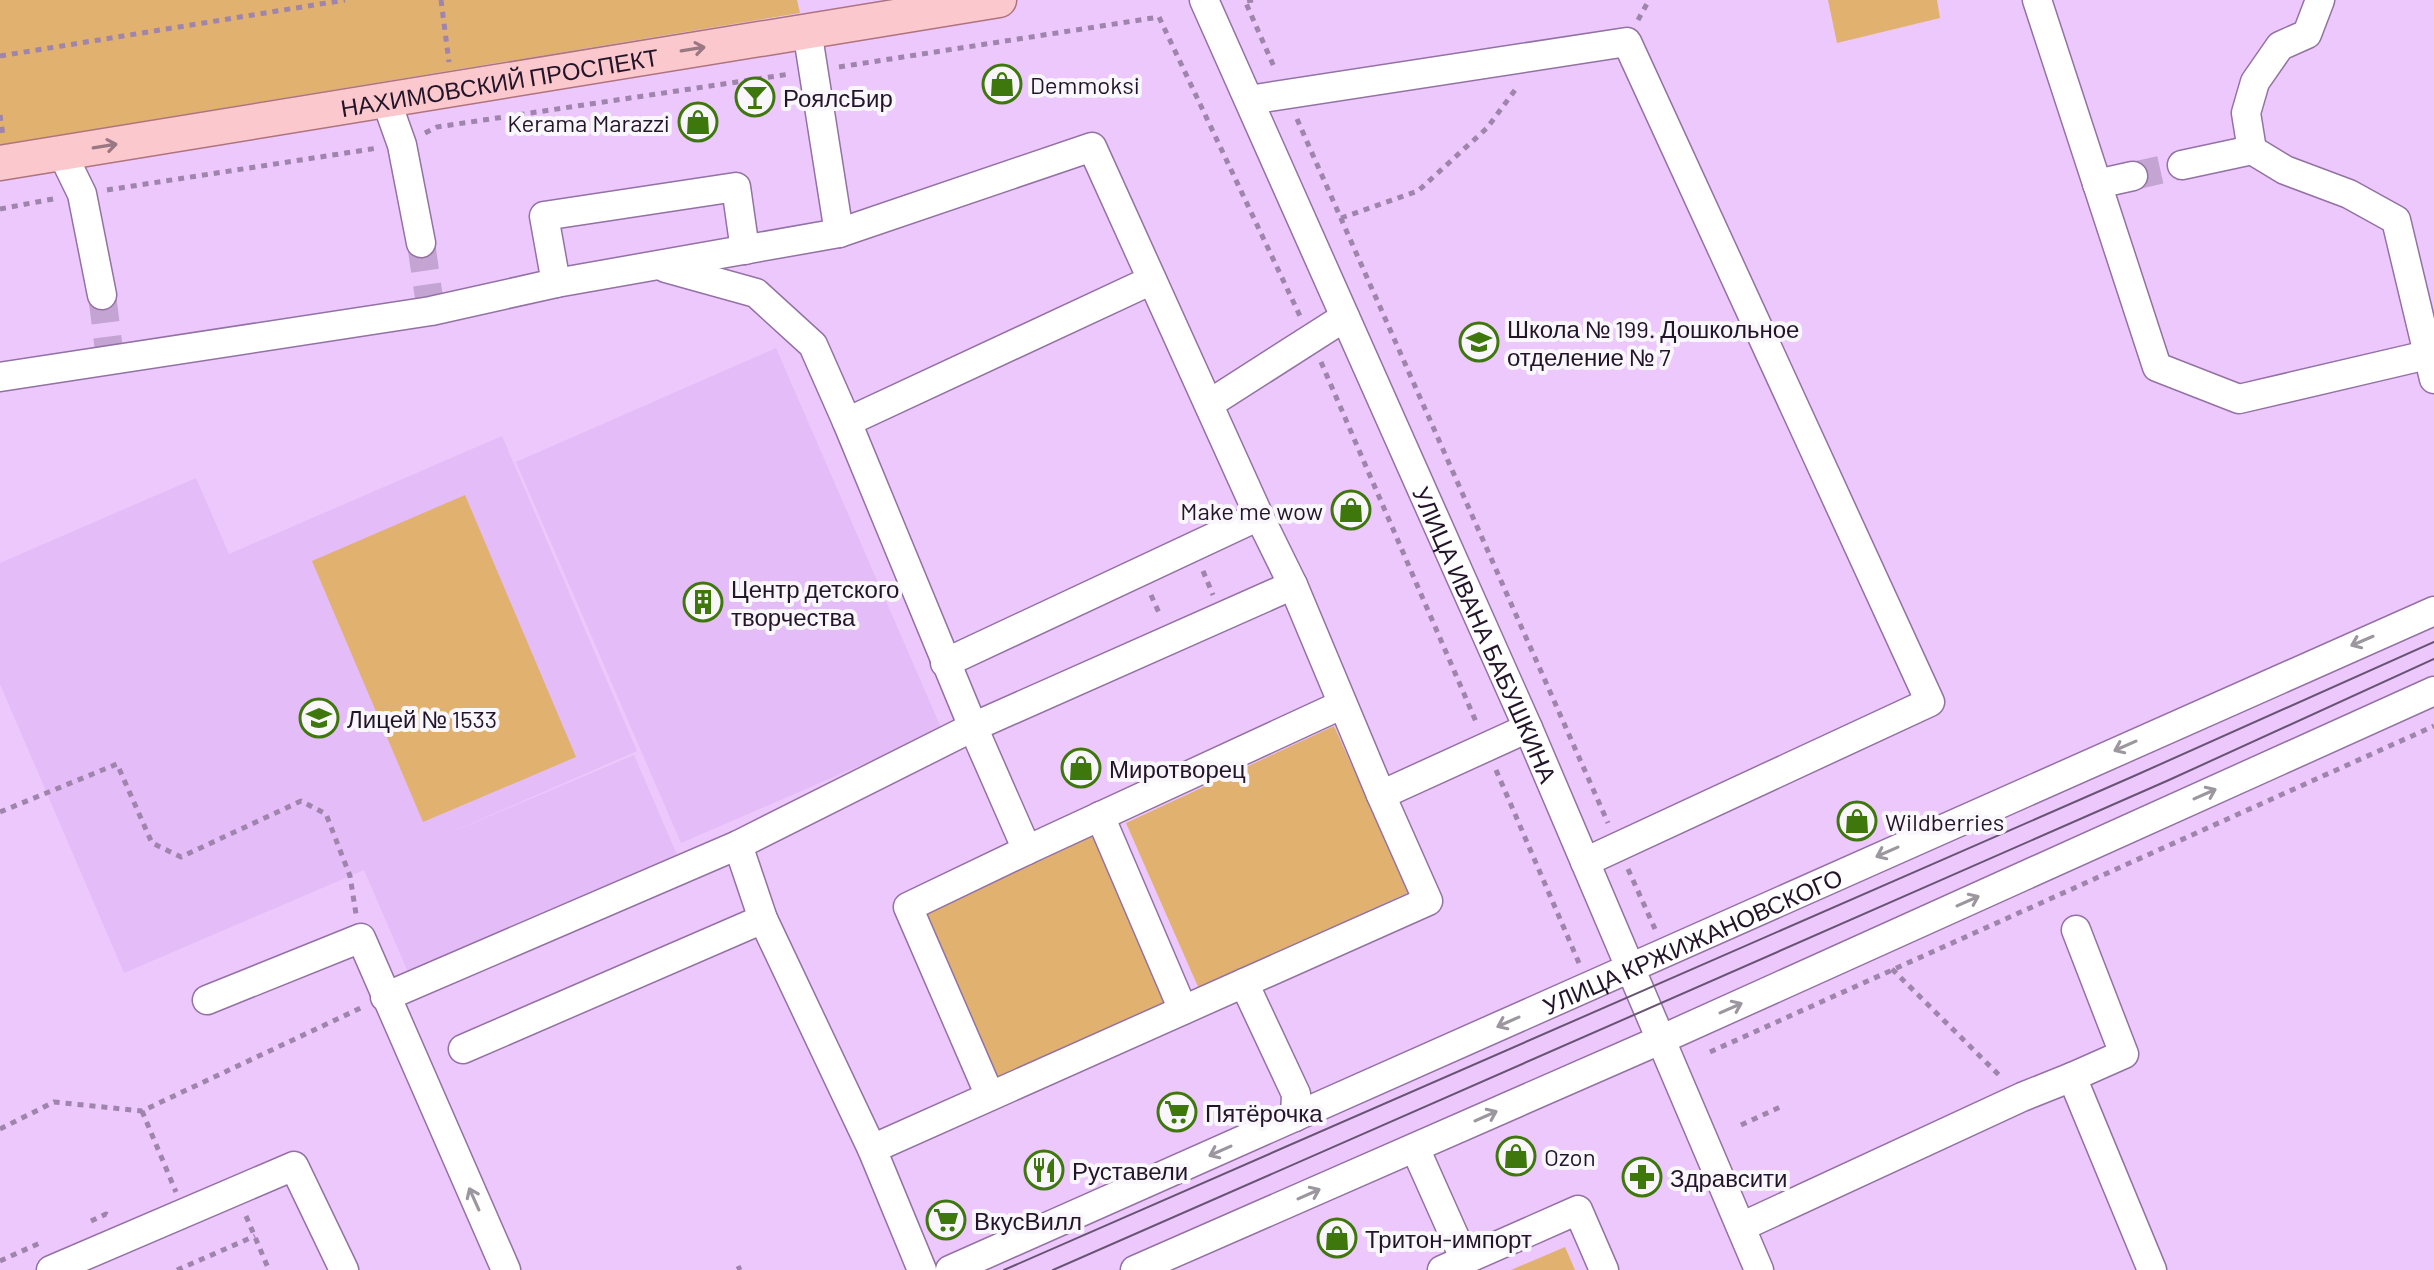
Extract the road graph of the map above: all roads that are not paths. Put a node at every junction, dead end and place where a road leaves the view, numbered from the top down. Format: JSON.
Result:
{"nodes":[{"id":1,"x":999,"y":0,"type":"edge"},
{"id":2,"x":1204,"y":0,"type":"edge"},
{"id":3,"x":2037,"y":0,"type":"edge"},
{"id":4,"x":2320,"y":0,"type":"edge"},
{"id":5,"x":813,"y":15,"type":"edge"},
{"id":6,"x":386,"y":100,"type":"junction"},
{"id":7,"x":1249,"y":100,"type":"junction"},
{"id":8,"x":2252,"y":150,"type":"junction"},
{"id":9,"x":62,"y":153,"type":"junction"},
{"id":10,"x":0,"y":163,"type":"edge"},
{"id":11,"x":2182,"y":165,"type":"tunnel mouth"},
{"id":12,"x":2133,"y":176,"type":"tunnel mouth"},
{"id":13,"x":2097,"y":184,"type":"junction"},
{"id":14,"x":839,"y":233,"type":"junction"},
{"id":15,"x":421,"y":243,"type":"tunnel mouth"},
{"id":16,"x":745,"y":250,"type":"junction"},
{"id":17,"x":658,"y":265,"type":"junction"},
{"id":18,"x":1152,"y":280,"type":"junction"},
{"id":19,"x":556,"y":283,"type":"junction"},
{"id":20,"x":102,"y":295,"type":"tunnel mouth"},
{"id":21,"x":1345,"y":317,"type":"junction"},
{"id":22,"x":2430,"y":367,"type":"edge"},
{"id":23,"x":0,"y":377,"type":"edge"},
{"id":24,"x":1209,"y":404,"type":"junction"},
{"id":25,"x":847,"y":422,"type":"junction"},
{"id":26,"x":1259,"y":516,"type":"junction"},
{"id":27,"x":1293,"y":585,"type":"junction"},
{"id":28,"x":2434,"y":611,"type":"edge"},
{"id":29,"x":945,"y":663,"type":"junction"},
{"id":30,"x":2434,"y":691,"type":"edge"},
{"id":31,"x":1341,"y":705,"type":"junction"},
{"id":32,"x":973,"y":727,"type":"junction"},
{"id":33,"x":1528,"y":728,"type":"junction"},
{"id":34,"x":1381,"y":795,"type":"junction"},
{"id":35,"x":1100,"y":816,"type":"junction"},
{"id":36,"x":738,"y":845,"type":"junction"},
{"id":37,"x":1027,"y":850,"type":"junction"},
{"id":38,"x":1585,"y":862,"type":"junction"},
{"id":39,"x":763,"y":919,"type":"junction"},
{"id":40,"x":2076,"y":930,"type":"dead end"},
{"id":41,"x":1631,"y":968,"type":"junction"},
{"id":42,"x":1244,"y":983,"type":"junction"},
{"id":43,"x":385,"y":997,"type":"junction"},
{"id":44,"x":207,"y":1000,"type":"dead end"},
{"id":45,"x":1183,"y":1010,"type":"junction"},
{"id":46,"x":1660,"y":1040,"type":"junction"},
{"id":47,"x":463,"y":1049,"type":"dead end"},
{"id":48,"x":2072,"y":1077,"type":"junction"},
{"id":49,"x":990,"y":1096,"type":"junction"},
{"id":50,"x":1295,"y":1117,"type":"junction"},
{"id":51,"x":1415,"y":1148,"type":"junction"},
{"id":52,"x":872,"y":1149,"type":"junction"},
{"id":53,"x":1741,"y":1227,"type":"junction"},
{"id":54,"x":1453,"y":1265,"type":"edge"},
{"id":55,"x":51,"y":1270,"type":"edge"},
{"id":56,"x":344,"y":1270,"type":"edge"},
{"id":57,"x":506,"y":1270,"type":"edge"},
{"id":58,"x":922,"y":1270,"type":"edge"},
{"id":59,"x":950,"y":1270,"type":"edge"},
{"id":60,"x":1135,"y":1270,"type":"edge"},
{"id":61,"x":1604,"y":1270,"type":"edge"},
{"id":62,"x":1759,"y":1270,"type":"edge"},
{"id":63,"x":2152,"y":1270,"type":"edge"}],
"edges":[{"from":1,"to":5,"type":"main road"},
{"from":2,"to":7,"type":"street","name":"УЛИЦА ИВАНА БАБУШКИНА"},
{"from":3,"to":13,"type":"street"},
{"from":4,"to":8,"type":"street"},
{"from":6,"to":5,"type":"main road","name":"НАХИМОВСКИЙ ПРОСПЕКТ","one_way":true},
{"from":5,"to":14,"type":"street"},
{"from":9,"to":6,"type":"main road","name":"НАХИМОВСКИЙ ПРОСПЕКТ","one_way":true},
{"from":6,"to":15,"type":"street"},
{"from":7,"to":21,"type":"street","name":"УЛИЦА ИВАНА БАБУШКИНА"},
{"from":7,"to":38,"type":"street"},
{"from":8,"to":11,"type":"street"},
{"from":8,"to":22,"type":"street"},
{"from":9,"to":10,"type":"main road","name":"НАХИМОВСКИЙ ПРОСПЕКТ"},
{"from":9,"to":20,"type":"street"},
{"from":12,"to":13,"type":"street"},
{"from":13,"to":22,"type":"street"},
{"from":14,"to":16,"type":"street"},
{"from":14,"to":18,"type":"street"},
{"from":16,"to":17,"type":"street"},
{"from":16,"to":19,"type":"street"},
{"from":17,"to":19,"type":"street"},
{"from":17,"to":25,"type":"street"},
{"from":18,"to":24,"type":"street"},
{"from":18,"to":25,"type":"street"},
{"from":19,"to":23,"type":"street"},
{"from":21,"to":24,"type":"street"},
{"from":21,"to":33,"type":"street","name":"УЛИЦА ИВАНА БАБУШКИНА"},
{"from":24,"to":26,"type":"street"},
{"from":25,"to":29,"type":"street"},
{"from":26,"to":27,"type":"street"},
{"from":26,"to":29,"type":"street"},
{"from":27,"to":31,"type":"street"},
{"from":27,"to":32,"type":"street"},
{"from":28,"to":41,"type":"street","name":"УЛИЦА КРЖИЖАНОВСКОГО","one_way":true},
{"from":29,"to":32,"type":"street"},
{"from":46,"to":30,"type":"street","one_way":true},
{"from":31,"to":34,"type":"street"},
{"from":31,"to":35,"type":"street"},
{"from":32,"to":36,"type":"street"},
{"from":32,"to":37,"type":"street"},
{"from":33,"to":34,"type":"street"},
{"from":33,"to":38,"type":"street","name":"УЛИЦА ИВАНА БАБУШКИНА"},
{"from":34,"to":42,"type":"street"},
{"from":35,"to":37,"type":"street"},
{"from":35,"to":45,"type":"street"},
{"from":36,"to":39,"type":"street"},
{"from":36,"to":43,"type":"street"},
{"from":37,"to":49,"type":"street"},
{"from":38,"to":41,"type":"street","name":"УЛИЦА ИВАНА БАБУШКИНА"},
{"from":39,"to":47,"type":"street"},
{"from":39,"to":52,"type":"street"},
{"from":40,"to":48,"type":"street"},
{"from":41,"to":46,"type":"street","name":"УЛИЦА ИВАНА БАБУШКИНА"},
{"from":41,"to":50,"type":"street","name":"УЛИЦА КРЖИЖАНОВСКОГО","one_way":true},
{"from":42,"to":45,"type":"street"},
{"from":42,"to":50,"type":"street"},
{"from":43,"to":44,"type":"street"},
{"from":57,"to":43,"type":"street","one_way":true},
{"from":45,"to":49,"type":"street"},
{"from":51,"to":46,"type":"street","one_way":true},
{"from":46,"to":53,"type":"street","name":"УЛИЦА ИВАНА БАБУШКИНА"},
{"from":48,"to":53,"type":"street"},
{"from":48,"to":63,"type":"street"},
{"from":49,"to":52,"type":"street"},
{"from":50,"to":59,"type":"street","name":"УЛИЦА КРЖИЖАНОВСКОГО","one_way":true},
{"from":51,"to":54,"type":"street"},
{"from":60,"to":51,"type":"street","one_way":true},
{"from":52,"to":58,"type":"street"},
{"from":53,"to":62,"type":"street","name":"УЛИЦА ИВАНА БАБУШКИНА"},
{"from":54,"to":61,"type":"street"},
{"from":55,"to":56,"type":"street"}]}
